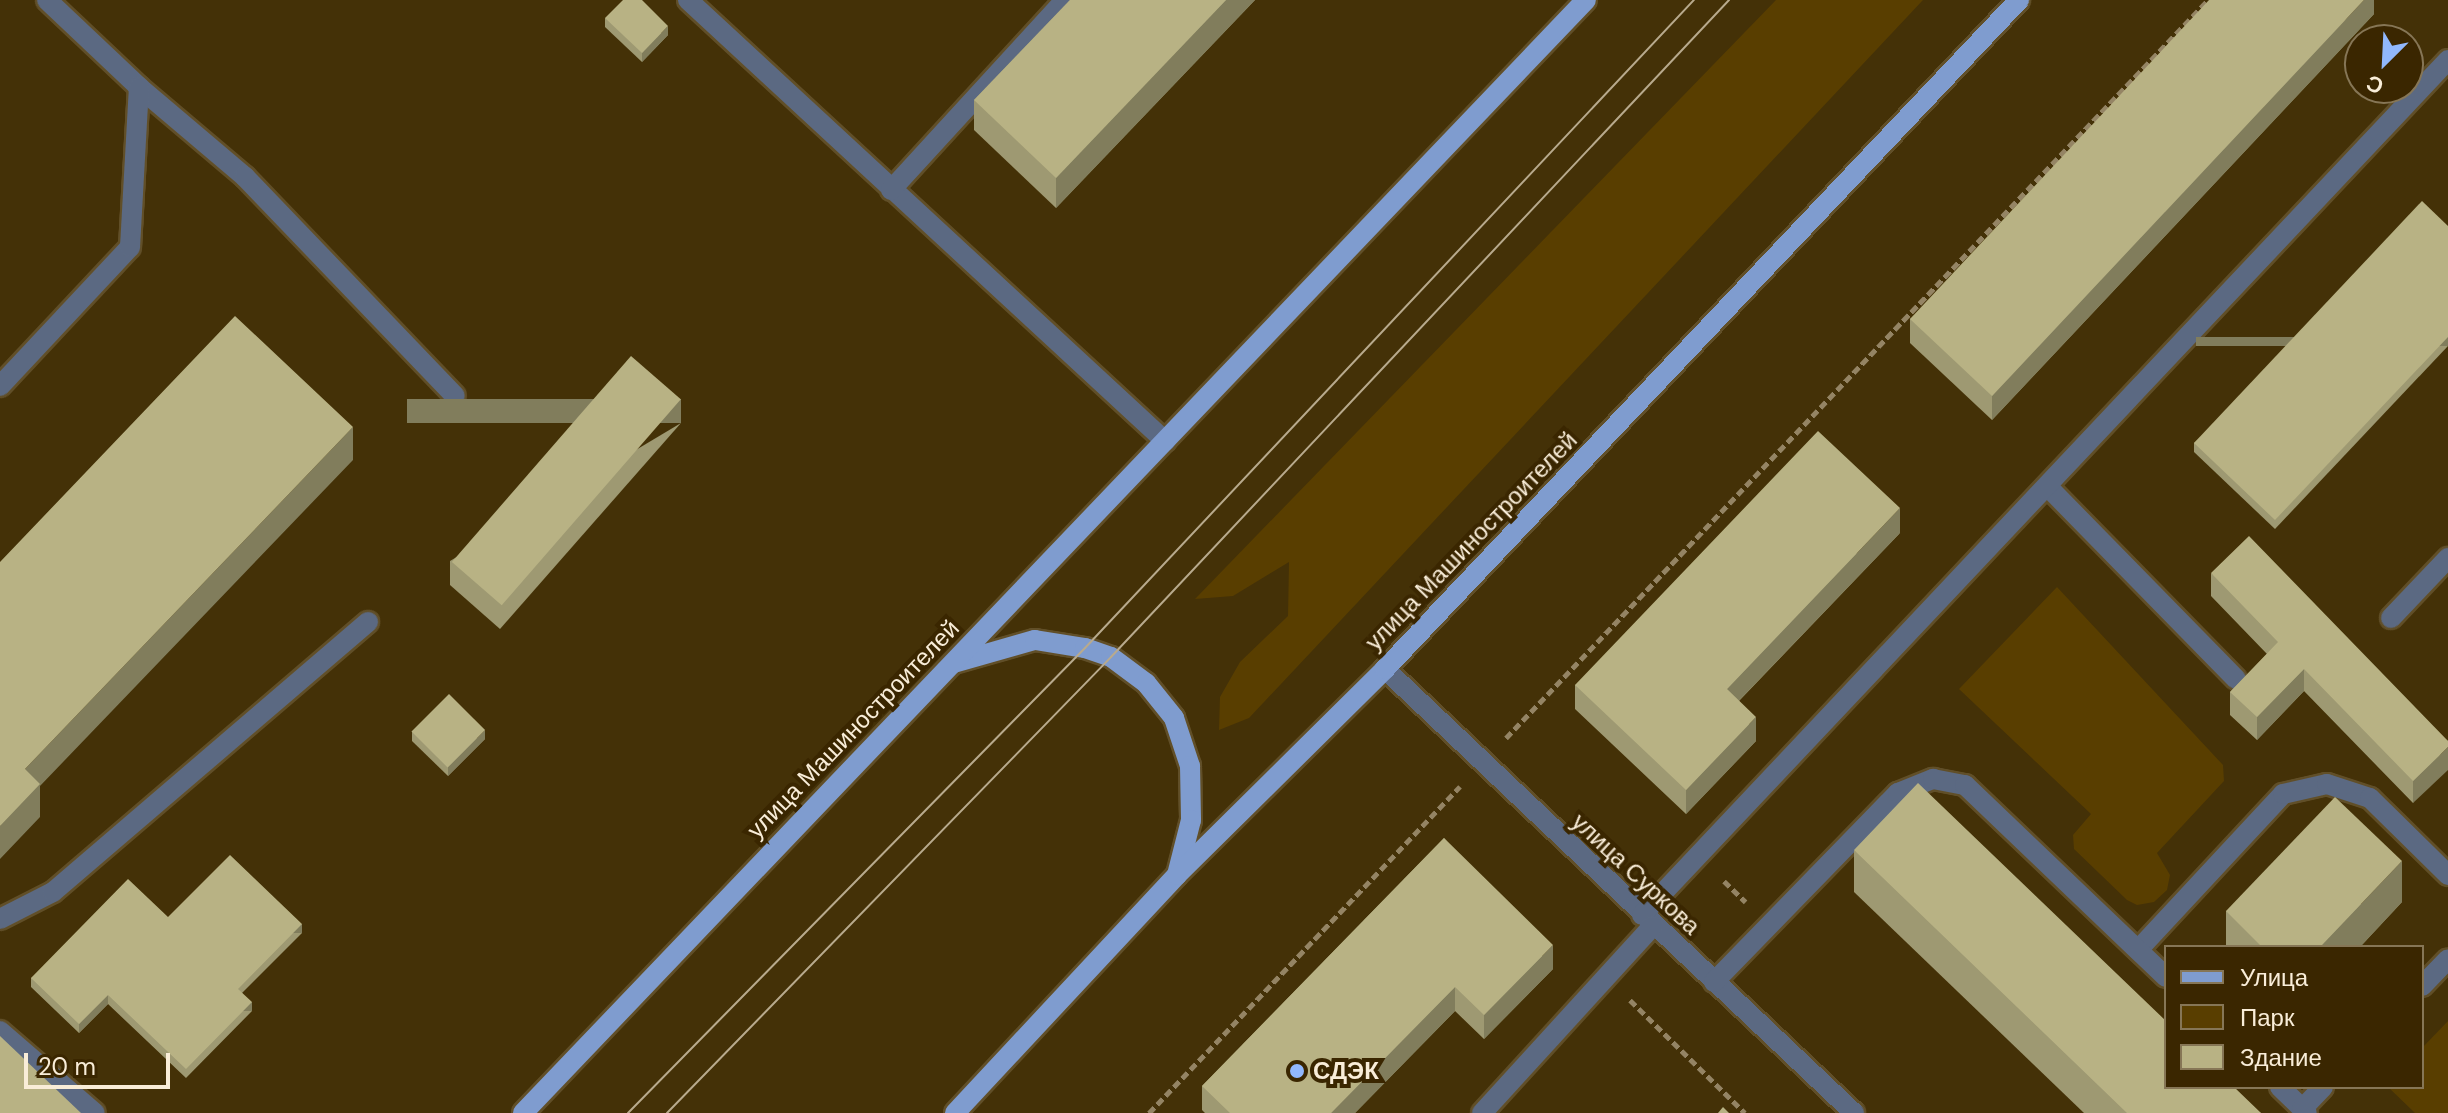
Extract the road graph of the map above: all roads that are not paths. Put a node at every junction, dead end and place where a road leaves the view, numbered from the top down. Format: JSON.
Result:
{"nodes":[{"id":1,"x":47,"y":0,"type":"edge"},
{"id":2,"x":688,"y":0,"type":"edge"},
{"id":3,"x":1065,"y":0,"type":"edge"},
{"id":4,"x":1586,"y":0,"type":"edge"},
{"id":5,"x":2019,"y":0,"type":"edge"},
{"id":6,"x":2448,"y":60,"type":"edge"},
{"id":7,"x":139,"y":87,"type":"junction"},
{"id":8,"x":891,"y":190,"type":"junction"},
{"id":9,"x":0,"y":386,"type":"edge"},
{"id":10,"x":455,"y":396,"type":"dead end"},
{"id":11,"x":1165,"y":441,"type":"junction"},
{"id":12,"x":2047,"y":486,"type":"junction"},
{"id":13,"x":2448,"y":558,"type":"edge"},
{"id":14,"x":2391,"y":618,"type":"dead end"},
{"id":15,"x":368,"y":622,"type":"dead end"},
{"id":16,"x":953,"y":663,"type":"junction"},
{"id":17,"x":1385,"y":669,"type":"junction"},
{"id":18,"x":2236,"y":679,"type":"dead end"},
{"id":19,"x":1177,"y":875,"type":"junction"},
{"id":20,"x":2448,"y":875,"type":"edge"},
{"id":21,"x":0,"y":919,"type":"edge"},
{"id":22,"x":1647,"y":920,"type":"junction"},
{"id":23,"x":2138,"y":950,"type":"junction"},
{"id":24,"x":2448,"y":959,"type":"edge"},
{"id":25,"x":2164,"y":975,"type":"edge"},
{"id":26,"x":1714,"y":982,"type":"junction"},
{"id":27,"x":2424,"y":984,"type":"edge"},
{"id":28,"x":0,"y":1031,"type":"edge"},
{"id":29,"x":2282,"y":1089,"type":"edge"},
{"id":30,"x":2322,"y":1089,"type":"edge"},
{"id":31,"x":2305,"y":1111,"type":"edge"},
{"id":32,"x":95,"y":1113,"type":"edge"},
{"id":33,"x":523,"y":1113,"type":"edge"},
{"id":34,"x":955,"y":1113,"type":"edge"},
{"id":35,"x":1482,"y":1113,"type":"edge"},
{"id":36,"x":1854,"y":1113,"type":"edge"}],
"edges":[{"from":1,"to":7,"type":"street"},
{"from":2,"to":8,"type":"street"},
{"from":3,"to":8,"type":"street"},
{"from":4,"to":11,"type":"main road","name":"улица Машиностроителей"},
{"from":5,"to":17,"type":"main road","name":"улица Машиностроителей"},
{"from":6,"to":12,"type":"street"},
{"from":7,"to":9,"type":"street"},
{"from":7,"to":10,"type":"street"},
{"from":8,"to":11,"type":"street"},
{"from":11,"to":16,"type":"main road","name":"улица Машиностроителей"},
{"from":12,"to":18,"type":"street"},
{"from":12,"to":22,"type":"street"},
{"from":13,"to":14,"type":"street"},
{"from":15,"to":21,"type":"street"},
{"from":16,"to":19,"type":"main road"},
{"from":16,"to":33,"type":"main road","name":"улица Машиностроителей"},
{"from":17,"to":19,"type":"main road","name":"улица Машиностроителей"},
{"from":17,"to":22,"type":"street","name":"улица Суркова"},
{"from":19,"to":34,"type":"main road","name":"улица Машиностроителей"},
{"from":20,"to":23,"type":"street"},
{"from":22,"to":26,"type":"street","name":"улица Суркова"},
{"from":22,"to":35,"type":"street"},
{"from":23,"to":25,"type":"street"},
{"from":23,"to":26,"type":"street"},
{"from":24,"to":27,"type":"street"},
{"from":26,"to":36,"type":"street","name":"улица Суркова"},
{"from":28,"to":32,"type":"street"},
{"from":29,"to":31,"type":"street"},
{"from":30,"to":31,"type":"street"}]}
